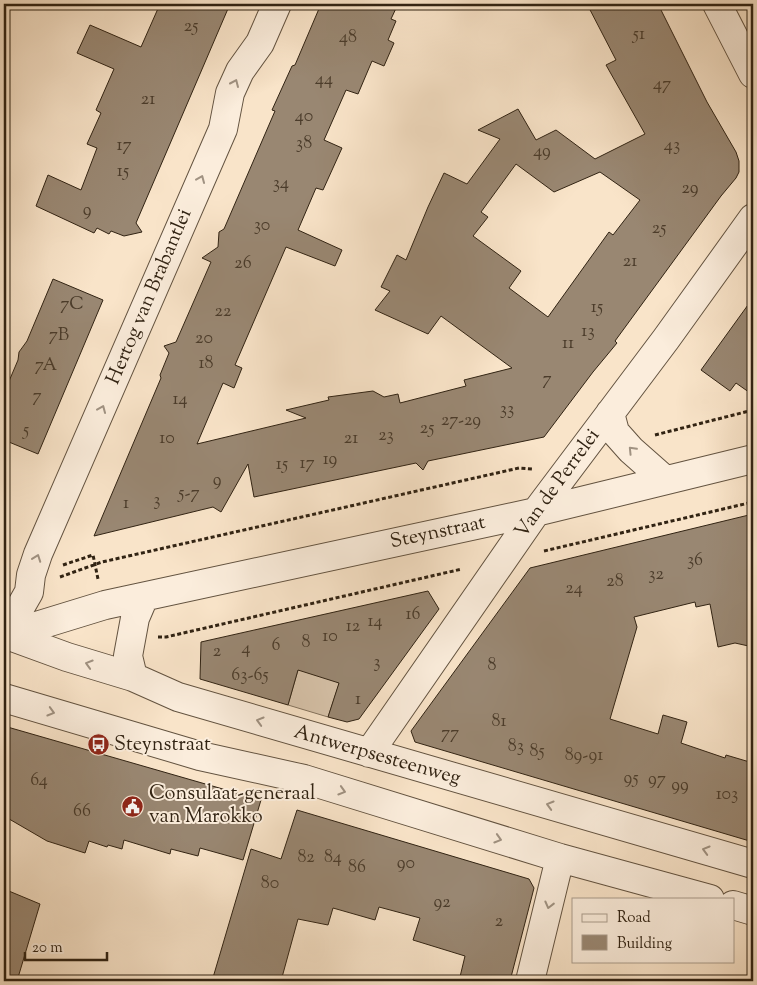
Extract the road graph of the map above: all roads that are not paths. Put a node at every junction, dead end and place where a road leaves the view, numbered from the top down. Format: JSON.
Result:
{"nodes":[{"id":1,"x":276,"y":4,"type":"edge"},
{"id":2,"x":717,"y":4,"type":"edge"},
{"id":3,"x":753,"y":74,"type":"edge"},
{"id":4,"x":753,"y":218,"type":"edge"},
{"id":5,"x":610,"y":413,"type":"junction"},
{"id":6,"x":753,"y":459,"type":"edge"},
{"id":7,"x":665,"y":480,"type":"junction"},
{"id":8,"x":536,"y":512,"type":"junction"},
{"id":9,"x":29,"y":590,"type":"junction"},
{"id":10,"x":144,"y":597,"type":"junction"},
{"id":11,"x":68,"y":615,"type":"junction"},
{"id":12,"x":4,"y":634,"type":"edge"},
{"id":13,"x":132,"y":677,"type":"junction"},
{"id":14,"x":4,"y":698,"type":"edge"},
{"id":15,"x":369,"y":754,"type":"junction"},
{"id":16,"x":560,"y":858,"type":"junction"},
{"id":17,"x":753,"y":864,"type":"edge"},
{"id":18,"x":706,"y":898,"type":"edge"},
{"id":19,"x":734,"y":905,"type":"edge"},
{"id":20,"x":753,"y":911,"type":"edge"},
{"id":21,"x":530,"y":981,"type":"edge"}],
"edges":[{"from":9,"to":1,"type":"street","name":"Hertog van Brabantlei","one_way":true},
{"from":2,"to":3,"type":"street"},
{"from":4,"to":5,"type":"street","name":"Van de Perrelei"},
{"from":7,"to":5,"type":"street","one_way":true},
{"from":5,"to":8,"type":"street","name":"Van de Perrelei"},
{"from":6,"to":7,"type":"street","name":"Steynstraat"},
{"from":7,"to":8,"type":"street","name":"Steynstraat"},
{"from":8,"to":10,"type":"street","name":"Steynstraat"},
{"from":8,"to":15,"type":"street","name":"Van de Perrelei"},
{"from":9,"to":11,"type":"street"},
{"from":9,"to":12,"type":"street","name":"Hertog van Brabantlei"},
{"from":10,"to":11,"type":"street","name":"Steynstraat"},
{"from":10,"to":13,"type":"street"},
{"from":11,"to":12,"type":"street","name":"Steynstraat"},
{"from":13,"to":12,"type":"street","name":"Antwerpsesteenweg","one_way":true},
{"from":15,"to":13,"type":"street","name":"Antwerpsesteenweg","one_way":true},
{"from":14,"to":16,"type":"street","one_way":true},
{"from":17,"to":15,"type":"street","name":"Antwerpsesteenweg","one_way":true},
{"from":16,"to":18,"type":"street"},
{"from":16,"to":21,"type":"street","one_way":true},
{"from":19,"to":20,"type":"street"}]}
